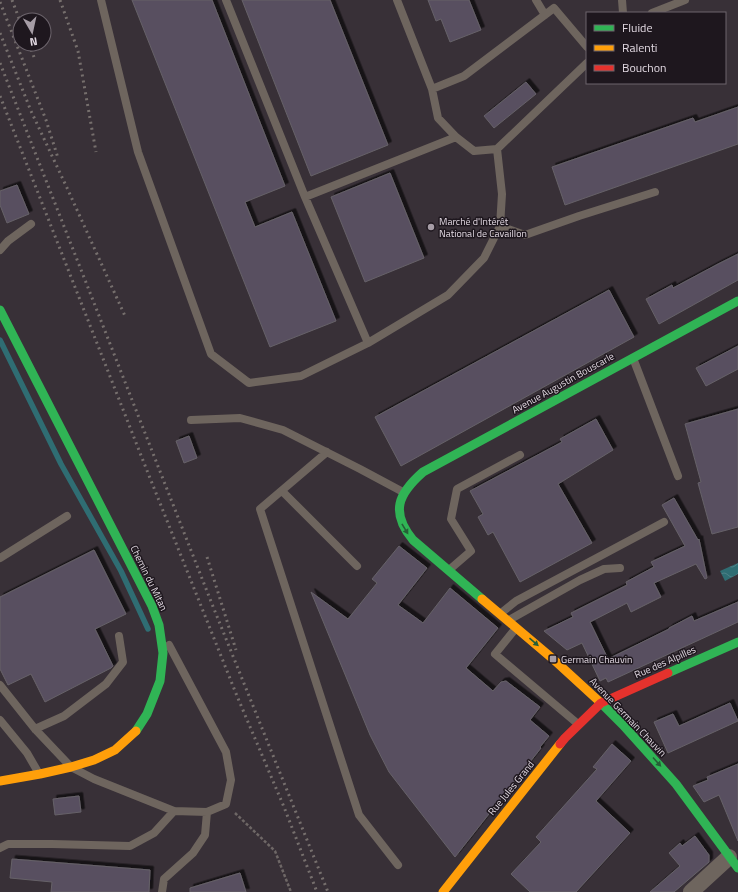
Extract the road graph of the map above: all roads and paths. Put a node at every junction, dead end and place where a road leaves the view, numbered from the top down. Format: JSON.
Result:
{"nodes":[{"id":1,"x":101,"y":0,"type":"edge"},
{"id":2,"x":226,"y":0,"type":"edge"},
{"id":3,"x":397,"y":0,"type":"edge"},
{"id":4,"x":536,"y":0,"type":"edge"},
{"id":5,"x":622,"y":0,"type":"edge"},
{"id":6,"x":685,"y":0,"type":"edge"},
{"id":7,"x":623,"y":12,"type":"edge"},
{"id":8,"x":655,"y":12,"type":"edge"},
{"id":9,"x":546,"y":15,"type":"junction"},
{"id":10,"x":586,"y":46,"type":"edge"},
{"id":11,"x":586,"y":64,"type":"edge"},
{"id":12,"x":432,"y":89,"type":"junction"},
{"id":13,"x":456,"y":137,"type":"junction"},
{"id":14,"x":497,"y":149,"type":"junction"},
{"id":15,"x":655,"y":192,"type":"dead end"},
{"id":16,"x":305,"y":197,"type":"junction"},
{"id":17,"x":31,"y":224,"type":"dead end"},
{"id":18,"x":500,"y":226,"type":"junction"},
{"id":19,"x":0,"y":250,"type":"edge"},
{"id":20,"x":738,"y":300,"type":"edge"},
{"id":21,"x":0,"y":310,"type":"edge"},
{"id":22,"x":368,"y":343,"type":"junction"},
{"id":23,"x":633,"y":358,"type":"junction"},
{"id":24,"x":191,"y":420,"type":"dead end"},
{"id":25,"x":327,"y":452,"type":"junction"},
{"id":26,"x":520,"y":455,"type":"dead end"},
{"id":27,"x":678,"y":476,"type":"dead end"},
{"id":28,"x":282,"y":490,"type":"junction"},
{"id":29,"x":404,"y":492,"type":"junction"},
{"id":30,"x":68,"y":516,"type":"dead end"},
{"id":31,"x":664,"y":522,"type":"dead end"},
{"id":32,"x":0,"y":558,"type":"edge"},
{"id":33,"x":357,"y":566,"type":"dead end"},
{"id":34,"x":620,"y":568,"type":"dead end"},
{"id":35,"x":448,"y":570,"type":"junction"},
{"id":36,"x":500,"y":613,"type":"junction"},
{"id":37,"x":509,"y":620,"type":"junction"},
{"id":38,"x":159,"y":625,"type":"junction"},
{"id":39,"x":517,"y":627,"type":"junction"},
{"id":40,"x":119,"y":636,"type":"dead end"},
{"id":41,"x":738,"y":642,"type":"edge"},
{"id":42,"x":0,"y":685,"type":"edge"},
{"id":43,"x":602,"y":703,"type":"junction"},
{"id":44,"x":0,"y":720,"type":"edge"},
{"id":45,"x":579,"y":725,"type":"junction"},
{"id":46,"x":35,"y":729,"type":"junction"},
{"id":47,"x":71,"y":767,"type":"junction"},
{"id":48,"x":40,"y":774,"type":"junction"},
{"id":49,"x":0,"y":781,"type":"edge"},
{"id":50,"x":226,"y":804,"type":"junction"},
{"id":51,"x":174,"y":811,"type":"junction"},
{"id":52,"x":207,"y":812,"type":"junction"},
{"id":53,"x":0,"y":848,"type":"edge"},
{"id":54,"x":734,"y":863,"type":"edge"},
{"id":55,"x":398,"y":865,"type":"dead end"},
{"id":56,"x":162,"y":892,"type":"edge"},
{"id":57,"x":291,"y":892,"type":"edge"},
{"id":58,"x":442,"y":892,"type":"edge"},
{"id":59,"x":691,"y":892,"type":"edge"}],
"edges":[{"from":1,"to":22,"type":"lane"},
{"from":2,"to":16,"type":"lane"},
{"from":3,"to":12,"type":"lane"},
{"from":4,"to":9,"type":"lane"},
{"from":5,"to":7,"type":"lane"},
{"from":6,"to":8,"type":"lane"},
{"from":9,"to":10,"type":"lane"},
{"from":9,"to":12,"type":"lane"},
{"from":11,"to":14,"type":"lane"},
{"from":12,"to":13,"type":"lane"},
{"from":13,"to":14,"type":"lane"},
{"from":13,"to":16,"type":"lane"},
{"from":14,"to":18,"type":"lane"},
{"from":15,"to":18,"type":"lane"},
{"from":16,"to":22,"type":"lane"},
{"from":17,"to":19,"type":"lane"},
{"from":18,"to":22,"type":"lane"},
{"from":20,"to":23,"type":"street","name":"Avenue Augustin Bouscarle"},
{"from":21,"to":38,"type":"street","name":"Chemin du Mitan"},
{"from":23,"to":27,"type":"lane"},
{"from":23,"to":29,"type":"street","name":"Avenue Augustin Bouscarle"},
{"from":24,"to":25,"type":"lane"},
{"from":25,"to":28,"type":"lane"},
{"from":25,"to":29,"type":"lane"},
{"from":26,"to":35,"type":"lane"},
{"from":28,"to":33,"type":"lane"},
{"from":28,"to":55,"type":"lane"},
{"from":29,"to":35,"type":"street","name":"Avenue Germain Chauvin","one_way":true},
{"from":30,"to":32,"type":"lane"},
{"from":31,"to":36,"type":"lane"},
{"from":34,"to":37,"type":"lane"},
{"from":35,"to":36,"type":"street","name":"Avenue Germain Chauvin"},
{"from":36,"to":37,"type":"street","name":"Avenue Germain Chauvin"},
{"from":37,"to":39,"type":"street","name":"Avenue Germain Chauvin"},
{"from":38,"to":47,"type":"street","name":"Chemin du Mitan"},
{"from":38,"to":50,"type":"lane"},
{"from":39,"to":43,"type":"street","name":"Avenue Germain Chauvin","one_way":true},
{"from":39,"to":45,"type":"lane"},
{"from":40,"to":46,"type":"lane"},
{"from":41,"to":43,"type":"street","name":"Rue des Alpilles"},
{"from":42,"to":46,"type":"lane"},
{"from":43,"to":45,"type":"street","name":"Rue Jules Grand"},
{"from":43,"to":54,"type":"street","name":"Avenue Germain Chauvin","one_way":true},
{"from":44,"to":48,"type":"lane"},
{"from":45,"to":58,"type":"street","name":"Rue Jules Grand"},
{"from":46,"to":47,"type":"lane"},
{"from":47,"to":48,"type":"street","name":"Chemin du Mitan"},
{"from":47,"to":51,"type":"lane"},
{"from":48,"to":49,"type":"street","name":"Chemin du Mitan"},
{"from":50,"to":52,"type":"lane"},
{"from":50,"to":57,"type":"path"},
{"from":51,"to":52,"type":"lane"},
{"from":51,"to":53,"type":"lane"},
{"from":52,"to":56,"type":"lane"},
{"from":54,"to":59,"type":"street"}]}
